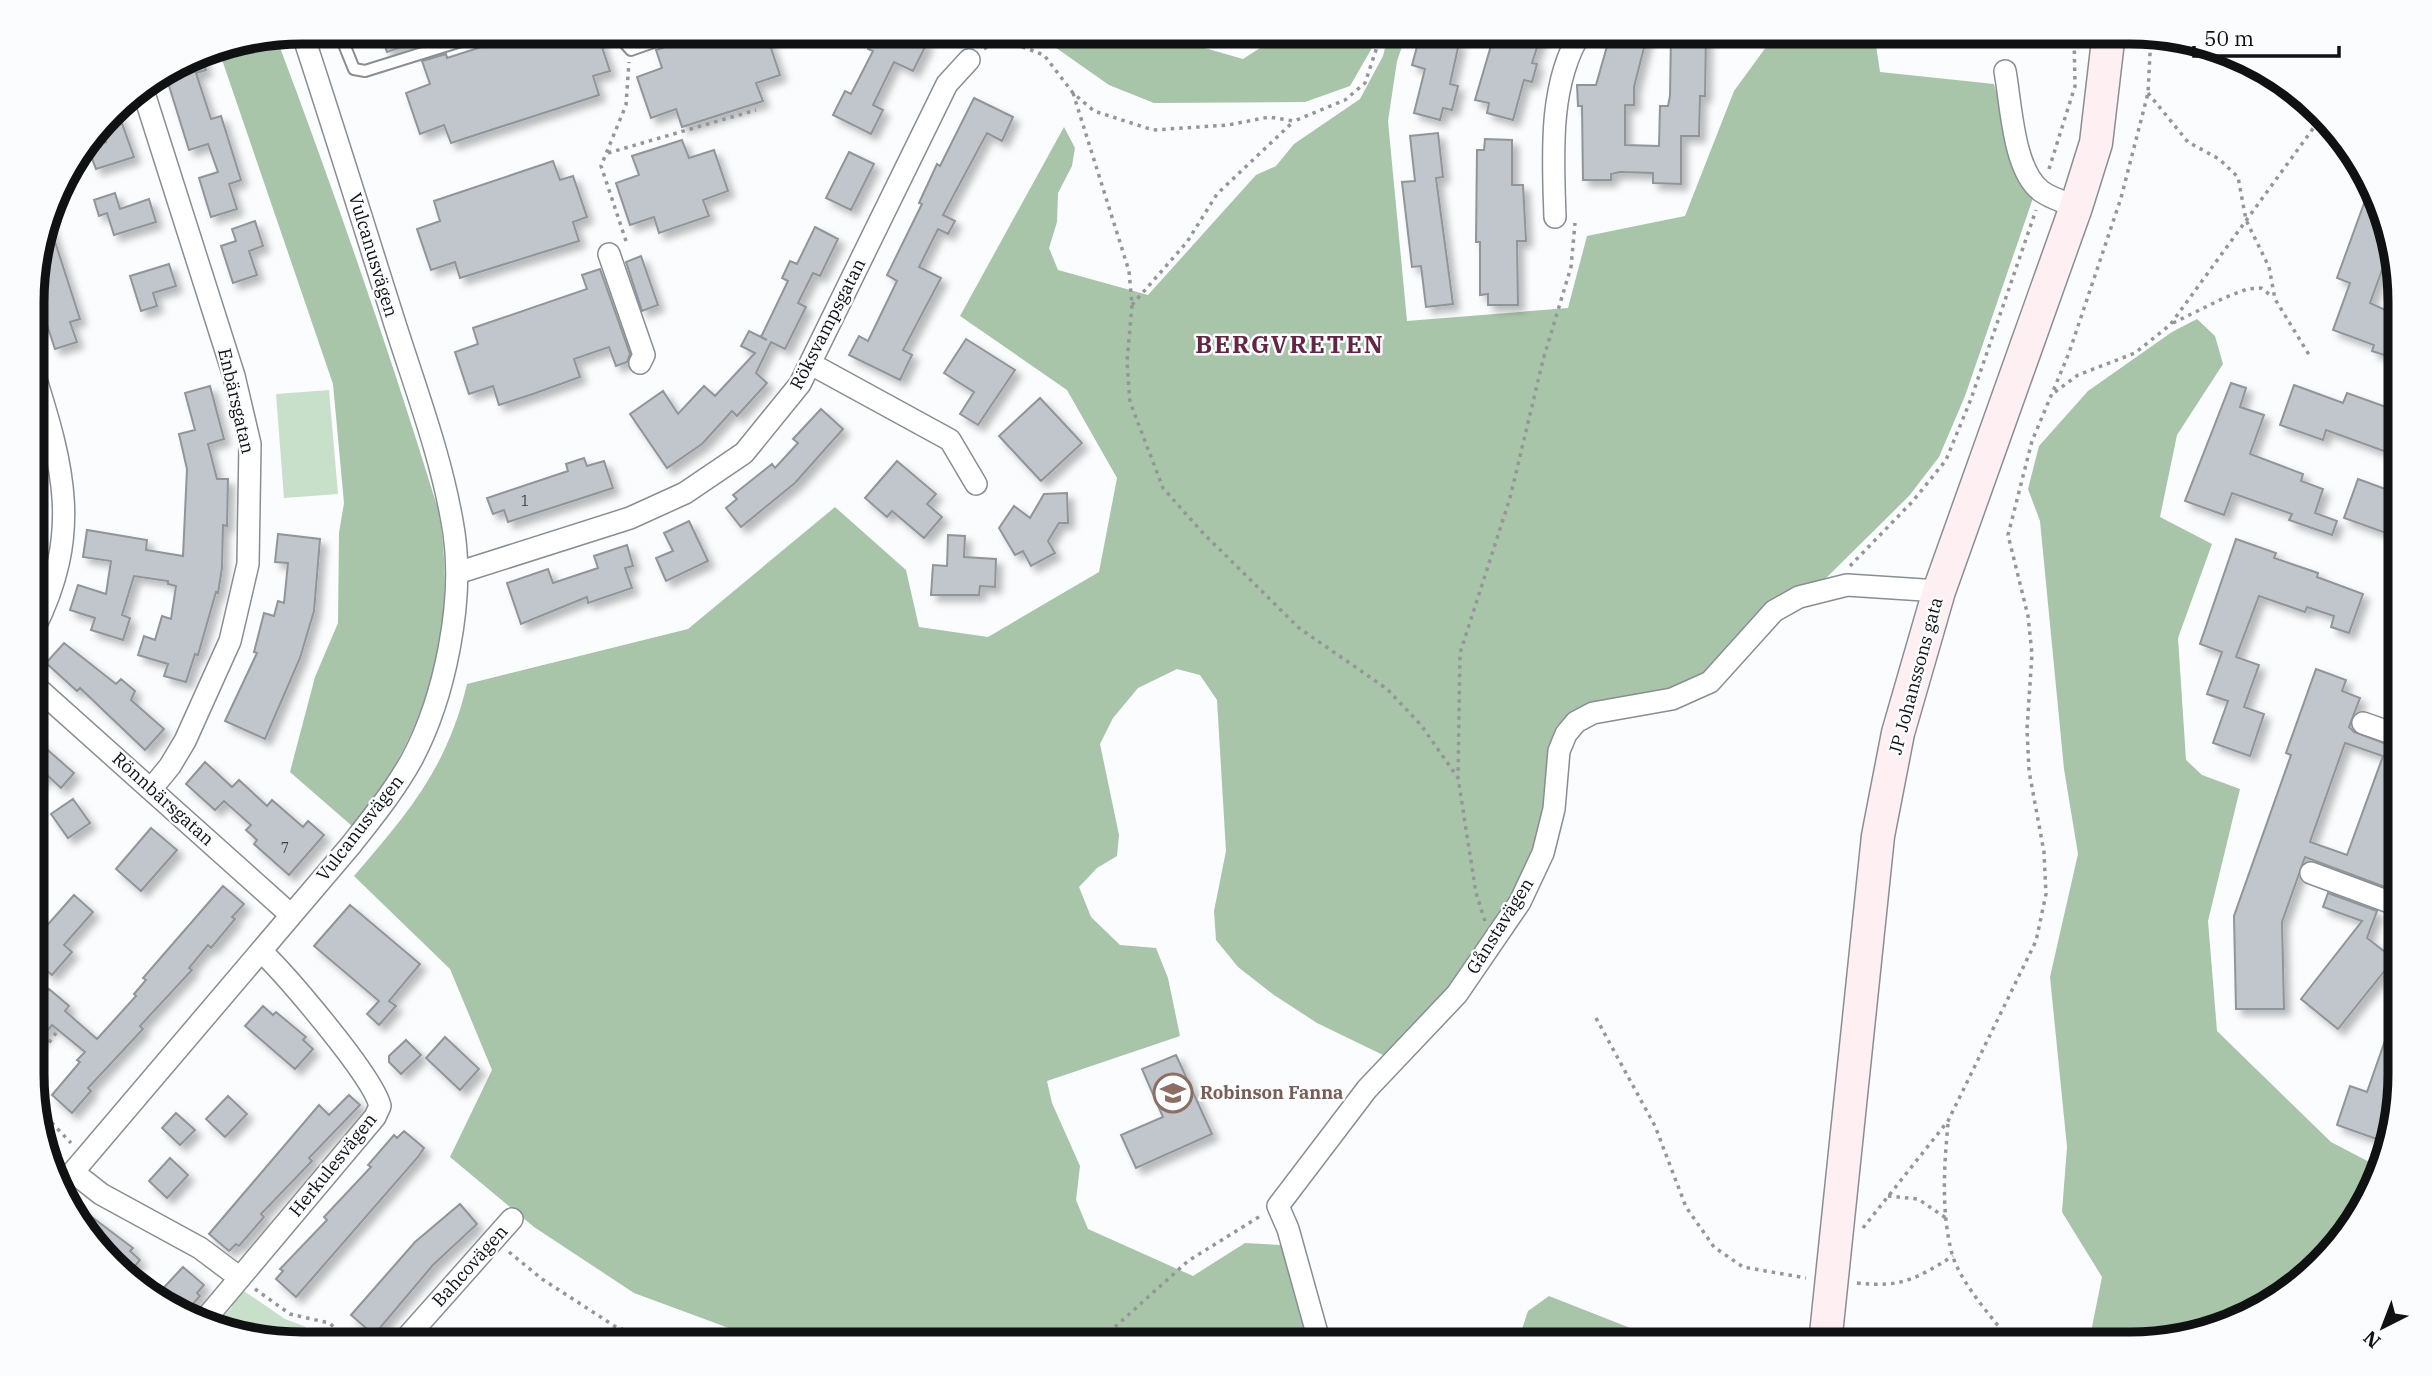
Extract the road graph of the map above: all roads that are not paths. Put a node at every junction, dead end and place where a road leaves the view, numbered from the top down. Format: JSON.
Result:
{"nodes":[{"id":1,"x":306,"y":44,"type":"edge"},
{"id":2,"x":343,"y":44,"type":"edge"},
{"id":3,"x":452,"y":44,"type":"edge"},
{"id":4,"x":626,"y":44,"type":"edge"},
{"id":5,"x":648,"y":44,"type":"edge"},
{"id":6,"x":1576,"y":44,"type":"edge"},
{"id":7,"x":2108,"y":44,"type":"edge"},
{"id":8,"x":969,"y":60,"type":"dead end"},
{"id":9,"x":2005,"y":71,"type":"dead end"},
{"id":10,"x":145,"y":97,"type":"edge"},
{"id":11,"x":2076,"y":207,"type":"junction"},
{"id":12,"x":1565,"y":217,"type":"road end"},
{"id":13,"x":619,"y":252,"type":"road end"},
{"id":14,"x":640,"y":363,"type":"dead end"},
{"id":15,"x":811,"y":364,"type":"junction"},
{"id":16,"x":44,"y":406,"type":"edge"},
{"id":17,"x":976,"y":484,"type":"dead end"},
{"id":18,"x":457,"y":573,"type":"junction"},
{"id":19,"x":1939,"y":591,"type":"junction"},
{"id":20,"x":44,"y":602,"type":"edge"},
{"id":21,"x":44,"y":694,"type":"edge"},
{"id":22,"x":2363,"y":723,"type":"dead end"},
{"id":23,"x":2388,"y":732,"type":"edge"},
{"id":24,"x":152,"y":788,"type":"junction"},
{"id":25,"x":2311,"y":873,"type":"dead end"},
{"id":26,"x":2388,"y":902,"type":"edge"},
{"id":27,"x":291,"y":915,"type":"junction"},
{"id":28,"x":261,"y":951,"type":"junction"},
{"id":29,"x":74,"y":1172,"type":"edge"},
{"id":30,"x":512,"y":1219,"type":"dead end"},
{"id":31,"x":240,"y":1278,"type":"junction"},
{"id":32,"x":209,"y":1315,"type":"edge"},
{"id":33,"x":413,"y":1332,"type":"edge"},
{"id":34,"x":1317,"y":1332,"type":"edge"},
{"id":35,"x":1826,"y":1332,"type":"edge"}],
"edges":[{"from":1,"to":18,"type":"street","name":"Vulcanusvägen"},
{"from":2,"to":3,"type":"lane"},
{"from":4,"to":5,"type":"lane"},
{"from":6,"to":12,"type":"street"},
{"from":7,"to":11,"type":"street","name":"JP Johanssons gata"},
{"from":8,"to":15,"type":"street","name":"Röksvampsgatan"},
{"from":9,"to":11,"type":"street"},
{"from":10,"to":24,"type":"street","name":"Enbärsgatan"},
{"from":11,"to":19,"type":"street","name":"JP Johanssons gata"},
{"from":13,"to":14,"type":"street"},
{"from":15,"to":17,"type":"street"},
{"from":15,"to":18,"type":"street","name":"Röksvampsgatan"},
{"from":16,"to":20,"type":"street"},
{"from":18,"to":27,"type":"street","name":"Vulcanusvägen"},
{"from":19,"to":34,"type":"street","name":"Gånstavägen"},
{"from":19,"to":35,"type":"street","name":"JP Johanssons gata"},
{"from":21,"to":24,"type":"street","name":"Rönnbärsgatan"},
{"from":22,"to":23,"type":"street"},
{"from":24,"to":27,"type":"street","name":"Rönnbärsgatan"},
{"from":25,"to":26,"type":"street"},
{"from":27,"to":28,"type":"street","name":"Vulcanusvägen"},
{"from":28,"to":29,"type":"street","name":"Vulcanusvägen"},
{"from":28,"to":31,"type":"street","name":"Herkulesvägen"},
{"from":29,"to":31,"type":"street"},
{"from":30,"to":33,"type":"street","name":"Bahcovägen"},
{"from":31,"to":32,"type":"street","name":"Herkulesvägen"}]}
